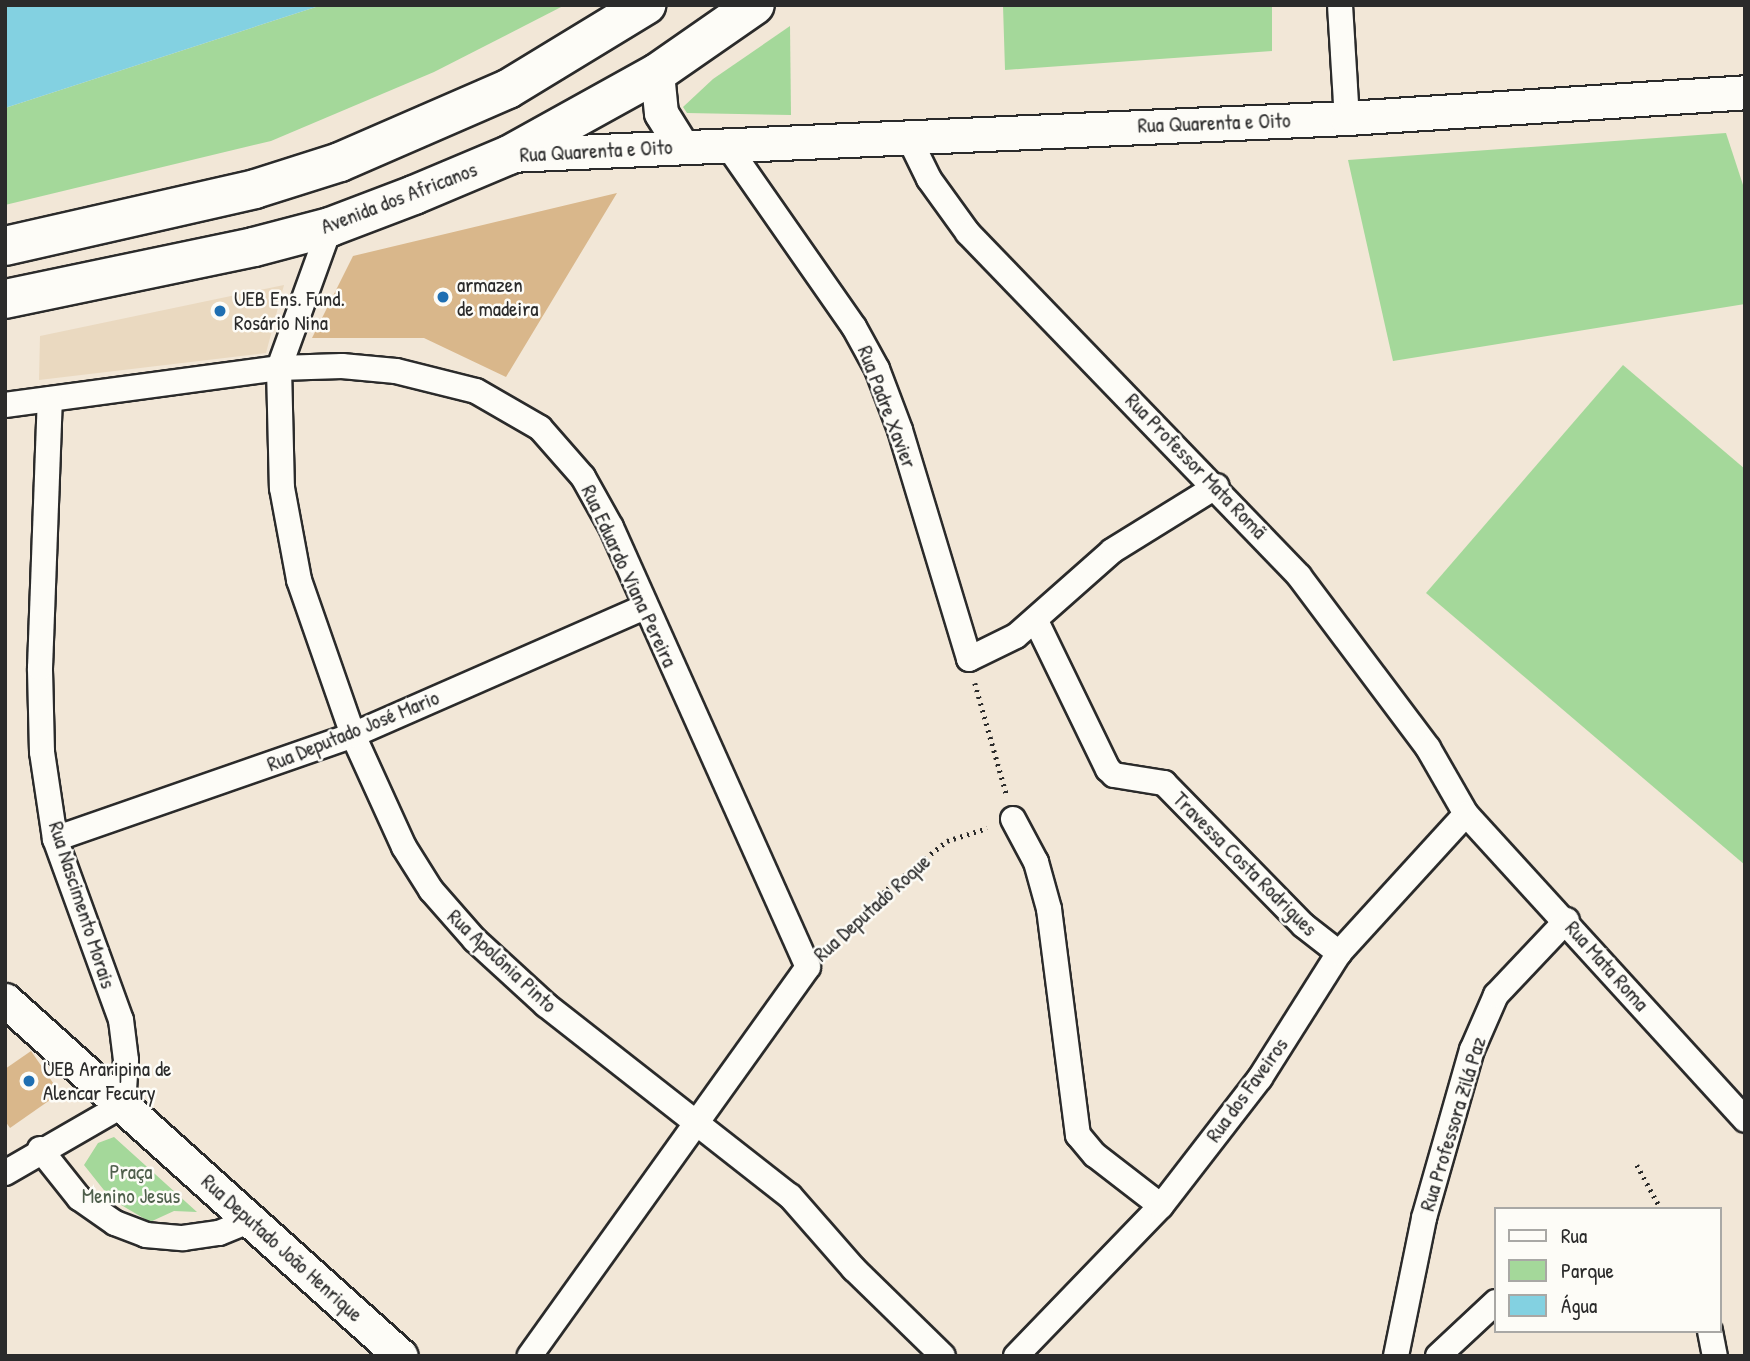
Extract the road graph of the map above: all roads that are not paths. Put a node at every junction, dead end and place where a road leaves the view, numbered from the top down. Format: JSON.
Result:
{"nodes":[{"id":1,"x":646,"y":5,"type":"edge"},
{"id":2,"x":755,"y":5,"type":"edge"},
{"id":3,"x":1340,"y":5,"type":"edge"},
{"id":4,"x":657,"y":73,"type":"junction"},
{"id":5,"x":1745,"y":92,"type":"edge"},
{"id":6,"x":1347,"y":118,"type":"junction"},
{"id":7,"x":907,"y":134,"type":"junction"},
{"id":8,"x":727,"y":145,"type":"junction"},
{"id":9,"x":682,"y":147,"type":"junction"},
{"id":10,"x":509,"y":155,"type":"junction"},
{"id":11,"x":330,"y":226,"type":"junction"},
{"id":12,"x":5,"y":246,"type":"edge"},
{"id":13,"x":5,"y":299,"type":"edge"},
{"id":14,"x":279,"y":368,"type":"junction"},
{"id":15,"x":50,"y":400,"type":"junction"},
{"id":16,"x":5,"y":405,"type":"edge"},
{"id":17,"x":1217,"y":486,"type":"junction"},
{"id":18,"x":645,"y":607,"type":"junction"},
{"id":19,"x":1036,"y":621,"type":"junction"},
{"id":20,"x":353,"y":735,"type":"junction"},
{"id":21,"x":1466,"y":814,"type":"junction"},
{"id":22,"x":1013,"y":819,"type":"road end"},
{"id":23,"x":55,"y":839,"type":"junction"},
{"id":24,"x":1567,"y":920,"type":"junction"},
{"id":25,"x":1339,"y":953,"type":"junction"},
{"id":26,"x":808,"y":967,"type":"joint"},
{"id":27,"x":5,"y":1000,"type":"edge"},
{"id":28,"x":123,"y":1105,"type":"junction"},
{"id":29,"x":696,"y":1120,"type":"junction"},
{"id":30,"x":1745,"y":1120,"type":"edge"},
{"id":31,"x":40,"y":1149,"type":"junction"},
{"id":32,"x":5,"y":1173,"type":"edge"},
{"id":33,"x":1161,"y":1206,"type":"junction"},
{"id":34,"x":252,"y":1220,"type":"junction"},
{"id":35,"x":1494,"y":1305,"type":"edge"},
{"id":36,"x":1710,"y":1333,"type":"edge"},
{"id":37,"x":401,"y":1356,"type":"edge"},
{"id":38,"x":530,"y":1356,"type":"edge"},
{"id":39,"x":943,"y":1356,"type":"edge"},
{"id":40,"x":1016,"y":1356,"type":"edge"},
{"id":41,"x":1396,"y":1356,"type":"edge"},
{"id":42,"x":1438,"y":1356,"type":"edge"},
{"id":43,"x":1715,"y":1356,"type":"edge"}],
"edges":[{"from":1,"to":12,"type":"main road"},
{"from":2,"to":4,"type":"main road","name":"Avenida dos Africanos"},
{"from":3,"to":6,"type":"street"},
{"from":4,"to":9,"type":"main road","name":"Rua Quarenta e Oito"},
{"from":4,"to":10,"type":"main road","name":"Avenida dos Africanos"},
{"from":5,"to":6,"type":"main road","name":"Rua Quarenta e Oito"},
{"from":6,"to":7,"type":"main road","name":"Rua Quarenta e Oito"},
{"from":7,"to":8,"type":"main road","name":"Rua Quarenta e Oito"},
{"from":7,"to":17,"type":"street","name":"Rua Professor Mata Romã"},
{"from":8,"to":9,"type":"main road","name":"Rua Quarenta e Oito"},
{"from":8,"to":19,"type":"street","name":"Rua Padre Xavier"},
{"from":9,"to":10,"type":"main road","name":"Rua Quarenta e Oito"},
{"from":10,"to":11,"type":"main road","name":"Avenida dos Africanos"},
{"from":11,"to":13,"type":"main road","name":"Avenida dos Africanos"},
{"from":11,"to":14,"type":"street","name":"Rua Apolônia Pinto"},
{"from":14,"to":15,"type":"street","name":"Rua Eduardo Viana Pereira"},
{"from":14,"to":18,"type":"street","name":"Rua Eduardo Viana Pereira"},
{"from":14,"to":20,"type":"street","name":"Rua Apolônia Pinto"},
{"from":15,"to":16,"type":"street","name":"Rua Eduardo Viana Pereira"},
{"from":15,"to":23,"type":"street","name":"Rua Nascimento Morais"},
{"from":17,"to":19,"type":"street"},
{"from":17,"to":21,"type":"street","name":"Rua Professor Mata Romã"},
{"from":18,"to":20,"type":"street","name":"Rua Deputado José Mario"},
{"from":18,"to":26,"type":"street","name":"Rua Eduardo Viana Pereira"},
{"from":19,"to":25,"type":"street","name":"Travessa Costa Rodrigues"},
{"from":20,"to":23,"type":"street","name":"Rua Deputado José Mario"},
{"from":20,"to":29,"type":"street","name":"Rua Apolônia Pinto"},
{"from":21,"to":24,"type":"street","name":"Rua Mata Roma"},
{"from":21,"to":25,"type":"street","name":"Rua dos Faveiros"},
{"from":22,"to":33,"type":"street"},
{"from":23,"to":28,"type":"street","name":"Rua Nascimento Morais"},
{"from":24,"to":30,"type":"street","name":"Rua Mata Roma"},
{"from":24,"to":41,"type":"street","name":"Rua Professora Zilá Paz"},
{"from":25,"to":33,"type":"street","name":"Rua dos Faveiros"},
{"from":26,"to":29,"type":"street","name":"Rua Deputado Roque"},
{"from":27,"to":28,"type":"main road","name":"Rua Deputado João Henrique"},
{"from":28,"to":31,"type":"street"},
{"from":28,"to":34,"type":"main road","name":"Rua Deputado João Henrique"},
{"from":29,"to":38,"type":"street","name":"Rua Deputado Roque"},
{"from":29,"to":39,"type":"street","name":"Rua Apolônia Pinto"},
{"from":31,"to":32,"type":"street"},
{"from":31,"to":34,"type":"street"},
{"from":33,"to":40,"type":"street","name":"Rua dos Faveiros"},
{"from":34,"to":37,"type":"main road","name":"Rua Deputado João Henrique"},
{"from":35,"to":42,"type":"street"},
{"from":36,"to":43,"type":"street"}]}
